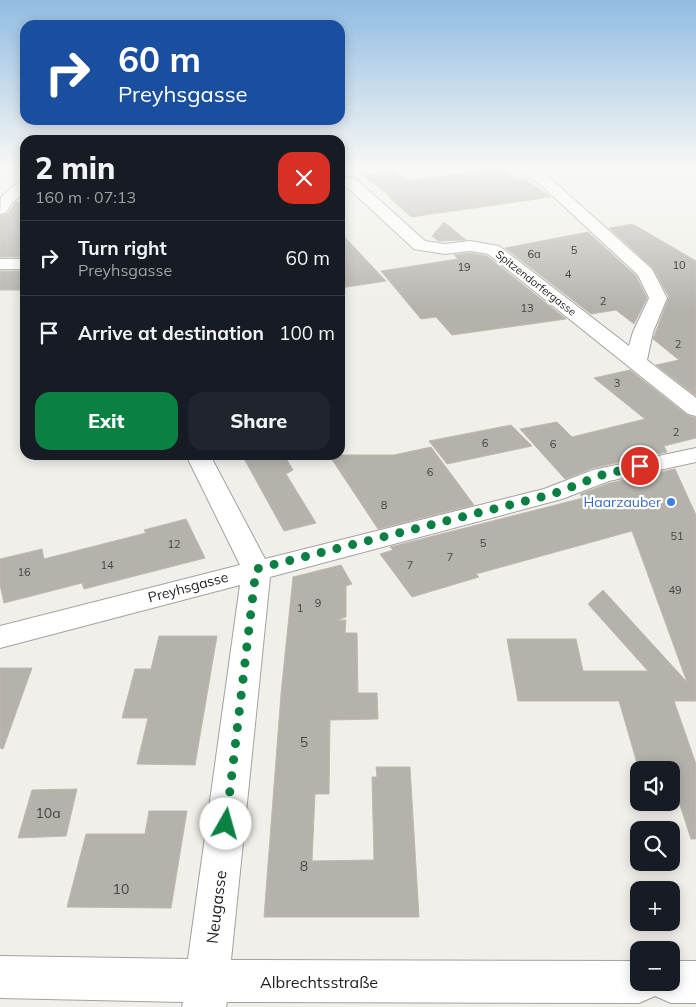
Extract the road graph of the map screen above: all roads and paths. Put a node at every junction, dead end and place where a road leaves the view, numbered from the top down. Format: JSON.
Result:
{"nodes":[{"id":1,"x":387,"y":215,"type":"edge"},
{"id":2,"x":582,"y":215,"type":"edge"},
{"id":3,"x":0,"y":264,"type":"edge"},
{"id":4,"x":20,"y":264,"type":"edge"},
{"id":5,"x":643,"y":332,"type":"junction"},
{"id":6,"x":606,"y":337,"type":"junction"},
{"id":7,"x":636,"y":360,"type":"junction"},
{"id":8,"x":696,"y":409,"type":"edge"},
{"id":9,"x":696,"y":455,"type":"edge"},
{"id":10,"x":201,"y":460,"type":"edge"},
{"id":11,"x":256,"y":569,"type":"junction"},
{"id":12,"x":0,"y":637,"type":"edge"},
{"id":13,"x":0,"y":978,"type":"edge"},
{"id":14,"x":630,"y":982,"type":"edge"},
{"id":15,"x":680,"y":982,"type":"edge"},
{"id":16,"x":696,"y":982,"type":"edge"},
{"id":17,"x":206,"y":994,"type":"edge"}],
"edges":[{"from":1,"to":6,"type":"street","name":"Spitzendorfergasse"},
{"from":2,"to":5,"type":"street"},
{"from":3,"to":4,"type":"street"},
{"from":5,"to":6,"type":"street"},
{"from":5,"to":7,"type":"street"},
{"from":6,"to":7,"type":"street","name":"Spitzendorfergasse"},
{"from":7,"to":8,"type":"street","name":"Spitzendorfergasse"},
{"from":9,"to":11,"type":"street","name":"Preyhsgasse"},
{"from":10,"to":11,"type":"street"},
{"from":11,"to":12,"type":"street","name":"Preyhsgasse"},
{"from":11,"to":17,"type":"street","name":"Neugasse"},
{"from":13,"to":17,"type":"street","name":"Albrechtsstraße"},
{"from":14,"to":17,"type":"street","name":"Albrechtsstraße"},
{"from":15,"to":16,"type":"street"}]}
